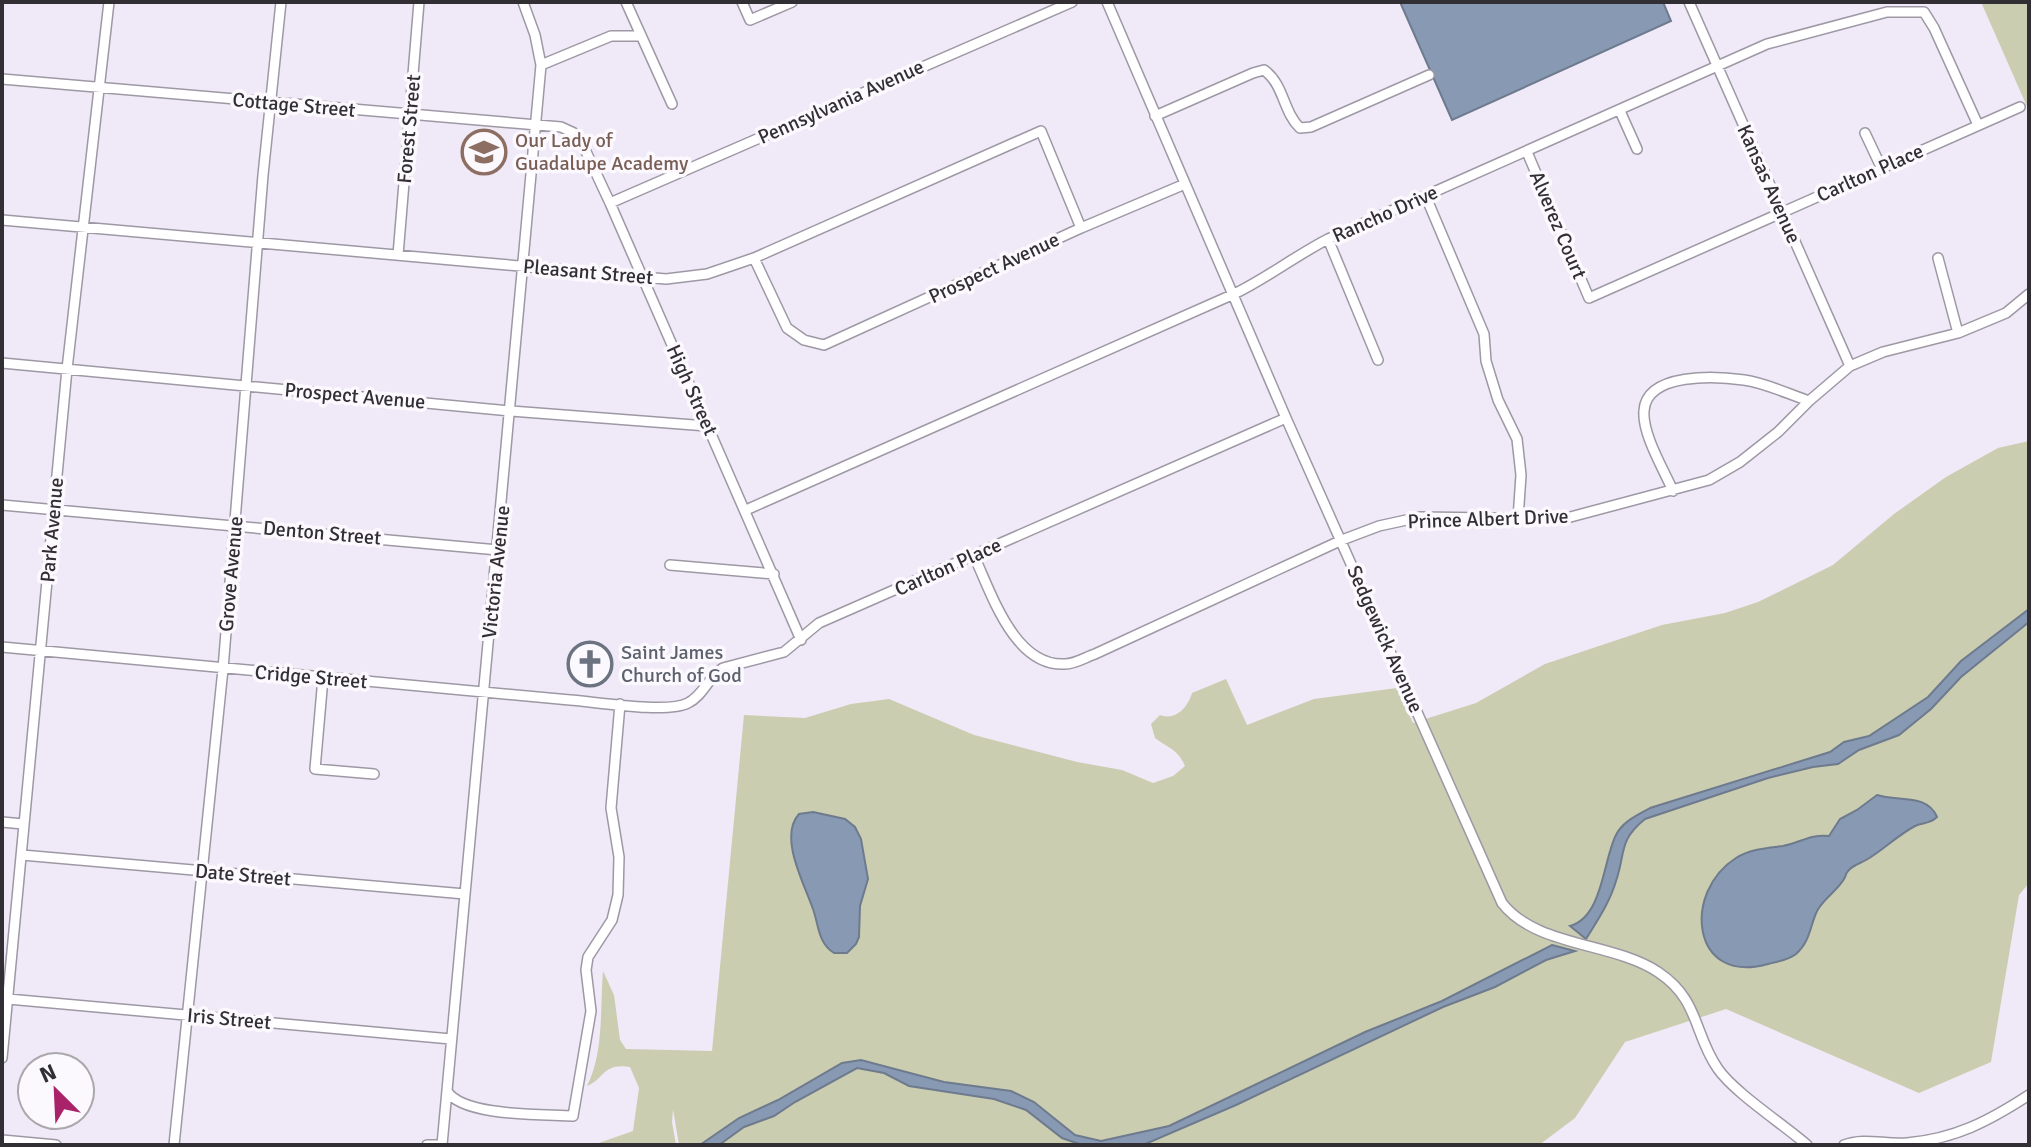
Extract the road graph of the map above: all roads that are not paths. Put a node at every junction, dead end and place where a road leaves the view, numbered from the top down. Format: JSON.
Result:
{"nodes":[{"id":1,"x":109,"y":2,"type":"edge"},
{"id":2,"x":281,"y":2,"type":"edge"},
{"id":3,"x":419,"y":2,"type":"edge"},
{"id":4,"x":523,"y":2,"type":"edge"},
{"id":5,"x":626,"y":2,"type":"edge"},
{"id":6,"x":742,"y":2,"type":"edge"},
{"id":7,"x":792,"y":2,"type":"edge"},
{"id":8,"x":1072,"y":2,"type":"edge"},
{"id":9,"x":1107,"y":2,"type":"edge"},
{"id":10,"x":1689,"y":2,"type":"edge"},
{"id":11,"x":641,"y":36,"type":"junction"},
{"id":12,"x":541,"y":65,"type":"junction"},
{"id":13,"x":1717,"y":66,"type":"junction"},
{"id":14,"x":1429,"y":75,"type":"dead end"},
{"id":15,"x":2,"y":79,"type":"edge"},
{"id":16,"x":99,"y":86,"type":"junction"},
{"id":17,"x":270,"y":103,"type":"junction"},
{"id":18,"x":672,"y":104,"type":"dead end"},
{"id":19,"x":2020,"y":107,"type":"dead end"},
{"id":20,"x":1620,"y":111,"type":"junction"},
{"id":21,"x":410,"y":115,"type":"junction"},
{"id":22,"x":1155,"y":116,"type":"junction"},
{"id":23,"x":1978,"y":125,"type":"junction"},
{"id":24,"x":536,"y":126,"type":"junction"},
{"id":25,"x":1865,"y":133,"type":"dead end"},
{"id":26,"x":581,"y":141,"type":"joint"},
{"id":27,"x":1637,"y":149,"type":"dead end"},
{"id":28,"x":1527,"y":152,"type":"junction"},
{"id":29,"x":1882,"y":169,"type":"junction"},
{"id":30,"x":1185,"y":184,"type":"junction"},
{"id":31,"x":1426,"y":197,"type":"junction"},
{"id":32,"x":610,"y":203,"type":"junction"},
{"id":33,"x":1781,"y":212,"type":"junction"},
{"id":34,"x":2,"y":220,"type":"edge"},
{"id":35,"x":82,"y":228,"type":"junction"},
{"id":36,"x":1081,"y":228,"type":"junction"},
{"id":37,"x":1328,"y":239,"type":"junction"},
{"id":38,"x":258,"y":243,"type":"junction"},
{"id":39,"x":398,"y":255,"type":"junction"},
{"id":40,"x":754,"y":258,"type":"junction"},
{"id":41,"x":1938,"y":258,"type":"dead end"},
{"id":42,"x":523,"y":266,"type":"junction"},
{"id":43,"x":642,"y":278,"type":"junction"},
{"id":44,"x":1234,"y":294,"type":"junction"},
{"id":45,"x":2029,"y":294,"type":"edge"},
{"id":46,"x":1589,"y":298,"type":"joint"},
{"id":47,"x":1958,"y":333,"type":"junction"},
{"id":48,"x":1378,"y":360,"type":"dead end"},
{"id":49,"x":2,"y":363,"type":"edge"},
{"id":50,"x":1850,"y":366,"type":"junction"},
{"id":51,"x":67,"y":369,"type":"junction"},
{"id":52,"x":245,"y":385,"type":"junction"},
{"id":53,"x":1809,"y":401,"type":"junction"},
{"id":54,"x":511,"y":411,"type":"junction"},
{"id":55,"x":1286,"y":418,"type":"junction"},
{"id":56,"x":707,"y":426,"type":"junction"},
{"id":57,"x":1673,"y":491,"type":"junction"},
{"id":58,"x":2,"y":505,"type":"edge"},
{"id":59,"x":54,"y":509,"type":"junction"},
{"id":60,"x":746,"y":510,"type":"junction"},
{"id":61,"x":1518,"y":519,"type":"junction"},
{"id":62,"x":236,"y":525,"type":"junction"},
{"id":63,"x":1342,"y":540,"type":"junction"},
{"id":64,"x":498,"y":550,"type":"junction"},
{"id":65,"x":974,"y":556,"type":"junction"},
{"id":66,"x":670,"y":565,"type":"dead end"},
{"id":67,"x":774,"y":574,"type":"junction"},
{"id":68,"x":801,"y":640,"type":"junction"},
{"id":69,"x":2,"y":647,"type":"edge"},
{"id":70,"x":40,"y":651,"type":"junction"},
{"id":71,"x":223,"y":669,"type":"junction"},
{"id":72,"x":323,"y":678,"type":"junction"},
{"id":73,"x":484,"y":691,"type":"junction"},
{"id":74,"x":620,"y":704,"type":"junction"},
{"id":75,"x":374,"y":774,"type":"dead end"},
{"id":76,"x":2,"y":822,"type":"edge"},
{"id":77,"x":23,"y":824,"type":"junction"},
{"id":78,"x":22,"y":855,"type":"junction"},
{"id":79,"x":202,"y":871,"type":"junction"},
{"id":80,"x":465,"y":894,"type":"junction"},
{"id":81,"x":8,"y":999,"type":"junction"},
{"id":82,"x":189,"y":1016,"type":"junction"},
{"id":83,"x":451,"y":1039,"type":"junction"},
{"id":84,"x":2,"y":1058,"type":"edge"},
{"id":85,"x":447,"y":1091,"type":"junction"},
{"id":86,"x":2029,"y":1095,"type":"edge"},
{"id":87,"x":2,"y":1140,"type":"edge"},
{"id":88,"x":56,"y":1145,"type":"edge"},
{"id":89,"x":174,"y":1145,"type":"edge"},
{"id":90,"x":427,"y":1145,"type":"edge"},
{"id":91,"x":442,"y":1145,"type":"edge"},
{"id":92,"x":1807,"y":1145,"type":"edge"},
{"id":93,"x":1844,"y":1145,"type":"edge"}],
"edges":[{"from":1,"to":16,"type":"street","name":"Park Avenue"},
{"from":2,"to":17,"type":"street","name":"Grove Avenue"},
{"from":3,"to":21,"type":"street","name":"Forest Street"},
{"from":4,"to":12,"type":"street","name":"Victoria Avenue"},
{"from":5,"to":11,"type":"street"},
{"from":6,"to":7,"type":"street"},
{"from":8,"to":32,"type":"street","name":"Pennsylvania Avenue"},
{"from":9,"to":22,"type":"street","name":"Sedgewick Avenue"},
{"from":10,"to":13,"type":"street","name":"Kansas Avenue"},
{"from":11,"to":12,"type":"street"},
{"from":11,"to":18,"type":"street"},
{"from":12,"to":24,"type":"street","name":"Victoria Avenue"},
{"from":13,"to":20,"type":"street","name":"Rancho Drive"},
{"from":13,"to":23,"type":"street","name":"Rancho Drive"},
{"from":13,"to":33,"type":"street","name":"Kansas Avenue"},
{"from":14,"to":22,"type":"street"},
{"from":15,"to":16,"type":"street","name":"Cottage Street"},
{"from":16,"to":17,"type":"street","name":"Cottage Street"},
{"from":16,"to":35,"type":"street","name":"Park Avenue"},
{"from":17,"to":21,"type":"street","name":"Cottage Street"},
{"from":17,"to":38,"type":"street","name":"Grove Avenue"},
{"from":19,"to":23,"type":"street","name":"Carlton Place"},
{"from":20,"to":27,"type":"street"},
{"from":20,"to":28,"type":"street","name":"Rancho Drive"},
{"from":21,"to":24,"type":"street","name":"Cottage Street"},
{"from":21,"to":39,"type":"street","name":"Forest Street"},
{"from":22,"to":30,"type":"street","name":"Sedgewick Avenue"},
{"from":23,"to":29,"type":"street","name":"Carlton Place"},
{"from":24,"to":26,"type":"street","name":"Cottage Street"},
{"from":24,"to":42,"type":"street","name":"Victoria Avenue"},
{"from":25,"to":29,"type":"street"},
{"from":26,"to":32,"type":"street","name":"High Street"},
{"from":28,"to":31,"type":"street","name":"Rancho Drive"},
{"from":28,"to":46,"type":"street","name":"Alverez Court"},
{"from":29,"to":33,"type":"street","name":"Carlton Place"},
{"from":30,"to":36,"type":"street","name":"Prospect Avenue"},
{"from":30,"to":44,"type":"street","name":"Sedgewick Avenue"},
{"from":31,"to":37,"type":"street","name":"Rancho Drive"},
{"from":31,"to":61,"type":"street"},
{"from":32,"to":43,"type":"street","name":"High Street"},
{"from":33,"to":46,"type":"street","name":"Carlton Place"},
{"from":33,"to":50,"type":"street","name":"Kansas Avenue"},
{"from":34,"to":35,"type":"street","name":"Pleasant Street"},
{"from":35,"to":38,"type":"street","name":"Pleasant Street"},
{"from":35,"to":51,"type":"street","name":"Park Avenue"},
{"from":36,"to":40,"type":"street","name":"Prospect Avenue"},
{"from":36,"to":40,"type":"street","name":"Pleasant Street"},
{"from":37,"to":44,"type":"street","name":"Rancho Drive"},
{"from":37,"to":48,"type":"street"},
{"from":38,"to":39,"type":"street","name":"Pleasant Street"},
{"from":38,"to":52,"type":"street","name":"Grove Avenue"},
{"from":39,"to":42,"type":"street","name":"Pleasant Street"},
{"from":40,"to":43,"type":"street","name":"Pleasant Street"},
{"from":41,"to":47,"type":"street"},
{"from":42,"to":43,"type":"street","name":"Pleasant Street"},
{"from":42,"to":54,"type":"street","name":"Victoria Avenue"},
{"from":43,"to":56,"type":"street","name":"High Street"},
{"from":44,"to":55,"type":"street","name":"Sedgewick Avenue"},
{"from":44,"to":60,"type":"street","name":"Rancho Drive"},
{"from":45,"to":47,"type":"street","name":"Prince Albert Drive"},
{"from":47,"to":50,"type":"street","name":"Prince Albert Drive"},
{"from":49,"to":51,"type":"street","name":"Prospect Avenue"},
{"from":50,"to":53,"type":"street","name":"Prince Albert Drive"},
{"from":51,"to":52,"type":"street","name":"Prospect Avenue"},
{"from":51,"to":59,"type":"street","name":"Park Avenue"},
{"from":52,"to":54,"type":"street","name":"Prospect Avenue"},
{"from":52,"to":62,"type":"street","name":"Grove Avenue"},
{"from":53,"to":57,"type":"street","name":"Prince Albert Drive"},
{"from":53,"to":57,"type":"street"},
{"from":54,"to":56,"type":"street","name":"Prospect Avenue"},
{"from":54,"to":64,"type":"street","name":"Victoria Avenue"},
{"from":55,"to":63,"type":"street","name":"Sedgewick Avenue"},
{"from":55,"to":65,"type":"street","name":"Carlton Place"},
{"from":56,"to":60,"type":"street","name":"High Street"},
{"from":57,"to":61,"type":"street","name":"Prince Albert Drive"},
{"from":58,"to":59,"type":"street","name":"Denton Street"},
{"from":59,"to":62,"type":"street","name":"Denton Street"},
{"from":59,"to":70,"type":"street","name":"Park Avenue"},
{"from":60,"to":67,"type":"street","name":"High Street"},
{"from":61,"to":63,"type":"street","name":"Prince Albert Drive"},
{"from":62,"to":64,"type":"street","name":"Denton Street"},
{"from":62,"to":71,"type":"street","name":"Grove Avenue"},
{"from":63,"to":65,"type":"street","name":"Prince Albert Drive"},
{"from":63,"to":92,"type":"street","name":"Sedgewick Avenue"},
{"from":64,"to":73,"type":"street","name":"Victoria Avenue"},
{"from":65,"to":68,"type":"street","name":"Carlton Place"},
{"from":66,"to":67,"type":"street"},
{"from":67,"to":68,"type":"street","name":"High Street"},
{"from":68,"to":74,"type":"street","name":"Carlton Place"},
{"from":69,"to":70,"type":"street","name":"Cridge Street"},
{"from":70,"to":71,"type":"street","name":"Cridge Street"},
{"from":70,"to":77,"type":"street","name":"Park Avenue"},
{"from":71,"to":72,"type":"street","name":"Cridge Street"},
{"from":71,"to":79,"type":"street","name":"Grove Avenue"},
{"from":72,"to":73,"type":"street","name":"Cridge Street"},
{"from":72,"to":75,"type":"street"},
{"from":73,"to":74,"type":"street","name":"Cridge Street"},
{"from":73,"to":80,"type":"street","name":"Victoria Avenue"},
{"from":74,"to":85,"type":"street"},
{"from":76,"to":77,"type":"street"},
{"from":77,"to":78,"type":"street","name":"Park Avenue"},
{"from":78,"to":79,"type":"street","name":"Date Street"},
{"from":78,"to":81,"type":"street","name":"Park Avenue"},
{"from":79,"to":80,"type":"street","name":"Date Street"},
{"from":79,"to":82,"type":"street","name":"Grove Avenue"},
{"from":80,"to":83,"type":"street","name":"Victoria Avenue"},
{"from":81,"to":82,"type":"street","name":"Iris Street"},
{"from":81,"to":84,"type":"street","name":"Park Avenue"},
{"from":82,"to":83,"type":"street","name":"Iris Street"},
{"from":82,"to":89,"type":"street","name":"Grove Avenue"},
{"from":83,"to":85,"type":"street","name":"Victoria Avenue"},
{"from":85,"to":91,"type":"street","name":"Victoria Avenue"},
{"from":86,"to":93,"type":"street"},
{"from":87,"to":88,"type":"street"},
{"from":90,"to":91,"type":"street"}]}
